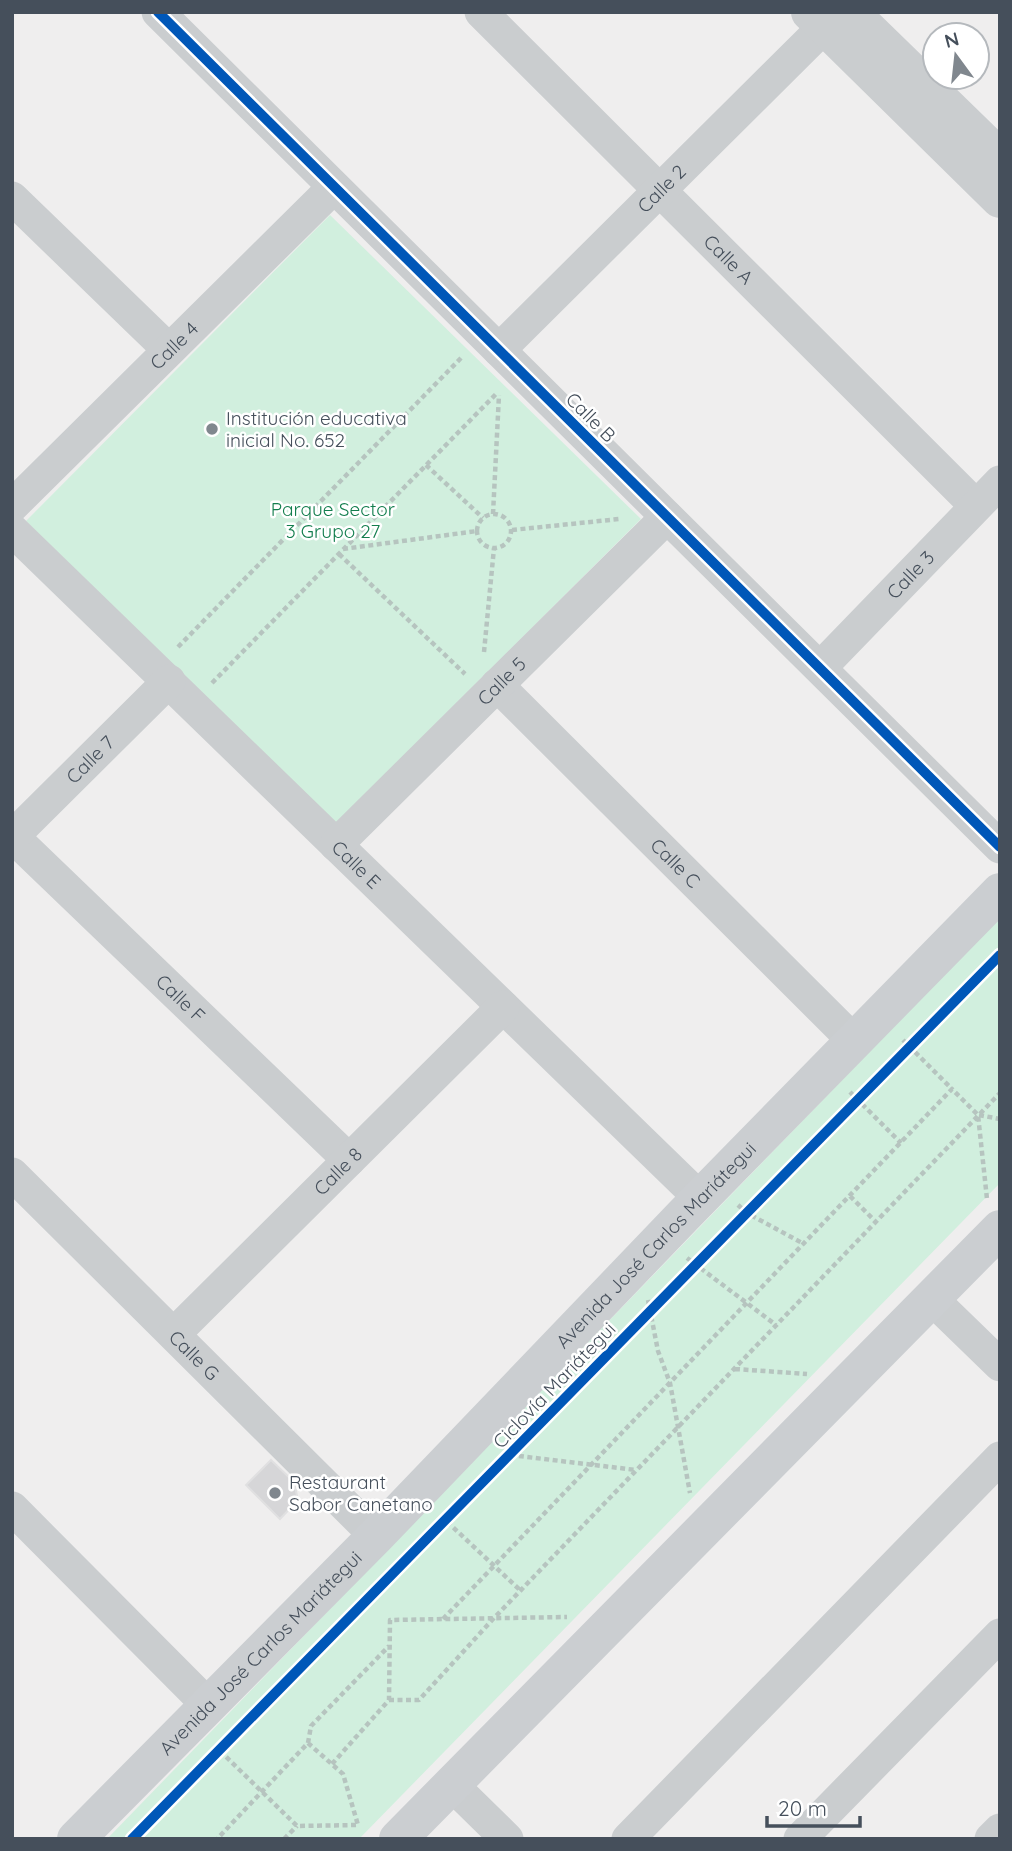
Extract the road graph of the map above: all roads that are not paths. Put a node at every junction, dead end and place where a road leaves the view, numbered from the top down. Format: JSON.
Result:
{"nodes":[{"id":1,"x":481,"y":12,"type":"edge"},
{"id":2,"x":170,"y":16,"type":"edge"},
{"id":3,"x":828,"y":17,"type":"edge"},
{"id":4,"x":1000,"y":158,"type":"edge"},
{"id":5,"x":334,"y":187,"type":"junction"},
{"id":6,"x":659,"y":190,"type":"junction"},
{"id":7,"x":12,"y":198,"type":"edge"},
{"id":8,"x":1000,"y":199,"type":"edge"},
{"id":9,"x":491,"y":342,"type":"junction"},
{"id":10,"x":169,"y":350,"type":"junction"},
{"id":11,"x":1000,"y":482,"type":"edge"},
{"id":12,"x":12,"y":506,"type":"edge"},
{"id":13,"x":976,"y":506,"type":"junction"},
{"id":14,"x":667,"y":517,"type":"junction"},
{"id":15,"x":12,"y":530,"type":"edge"},
{"id":16,"x":820,"y":668,"type":"junction"},
{"id":17,"x":172,"y":685,"type":"junction"},
{"id":18,"x":485,"y":687,"type":"junction"},
{"id":19,"x":12,"y":836,"type":"edge"},
{"id":20,"x":336,"y":845,"type":"junction"},
{"id":21,"x":1000,"y":846,"type":"edge"},
{"id":22,"x":1000,"y":892,"type":"edge"},
{"id":23,"x":503,"y":1007,"type":"junction"},
{"id":24,"x":866,"y":1028,"type":"junction"},
{"id":25,"x":349,"y":1160,"type":"junction"},
{"id":26,"x":15,"y":1183,"type":"edge"},
{"id":27,"x":707,"y":1191,"type":"junction"},
{"id":28,"x":995,"y":1234,"type":"edge"},
{"id":29,"x":932,"y":1299,"type":"junction"},
{"id":30,"x":174,"y":1334,"type":"junction"},
{"id":31,"x":1000,"y":1365,"type":"edge"},
{"id":32,"x":1000,"y":1458,"type":"edge"},
{"id":33,"x":12,"y":1508,"type":"edge"},
{"id":34,"x":376,"y":1536,"type":"junction"},
{"id":35,"x":1000,"y":1635,"type":"edge"},
{"id":36,"x":199,"y":1714,"type":"junction"},
{"id":37,"x":451,"y":1784,"type":"junction"},
{"id":38,"x":1000,"y":1830,"type":"edge"},
{"id":39,"x":76,"y":1839,"type":"edge"},
{"id":40,"x":398,"y":1839,"type":"edge"},
{"id":41,"x":507,"y":1839,"type":"edge"},
{"id":42,"x":628,"y":1839,"type":"edge"},
{"id":43,"x":800,"y":1839,"type":"edge"},
{"id":44,"x":991,"y":1839,"type":"edge"}],
"edges":[{"from":1,"to":6,"type":"street","name":"Calle A"},
{"from":2,"to":5,"type":"street","name":"Calle B"},
{"from":3,"to":4,"type":"street"},
{"from":3,"to":6,"type":"street","name":"Calle 2"},
{"from":3,"to":8,"type":"street"},
{"from":5,"to":9,"type":"street","name":"Calle B"},
{"from":5,"to":10,"type":"street","name":"Calle 4"},
{"from":6,"to":9,"type":"street","name":"Calle 2"},
{"from":6,"to":13,"type":"street","name":"Calle A"},
{"from":7,"to":10,"type":"street"},
{"from":9,"to":14,"type":"street","name":"Calle B"},
{"from":10,"to":12,"type":"street","name":"Calle 4"},
{"from":11,"to":13,"type":"street","name":"Calle 3"},
{"from":13,"to":16,"type":"street","name":"Calle 3"},
{"from":14,"to":16,"type":"street","name":"Calle B"},
{"from":14,"to":18,"type":"street","name":"Calle 5"},
{"from":15,"to":17,"type":"street","name":"Calle E"},
{"from":16,"to":21,"type":"street","name":"Calle B"},
{"from":17,"to":19,"type":"street","name":"Calle 7"},
{"from":17,"to":20,"type":"street","name":"Calle E"},
{"from":18,"to":20,"type":"street","name":"Calle 5"},
{"from":18,"to":24,"type":"street","name":"Calle C"},
{"from":19,"to":25,"type":"street","name":"Calle F"},
{"from":20,"to":23,"type":"street","name":"Calle E"},
{"from":22,"to":24,"type":"main road","name":"Avenida José Carlos Mariátegui"},
{"from":23,"to":25,"type":"street","name":"Calle 8"},
{"from":23,"to":27,"type":"street","name":"Calle E"},
{"from":24,"to":27,"type":"main road","name":"Avenida José Carlos Mariátegui"},
{"from":25,"to":30,"type":"street","name":"Calle 8"},
{"from":26,"to":30,"type":"street","name":"Calle G"},
{"from":27,"to":34,"type":"main road","name":"Avenida José Carlos Mariátegui"},
{"from":28,"to":29,"type":"main road"},
{"from":29,"to":31,"type":"street"},
{"from":29,"to":37,"type":"main road"},
{"from":30,"to":34,"type":"street","name":"Calle G"},
{"from":32,"to":42,"type":"street"},
{"from":33,"to":36,"type":"street"},
{"from":34,"to":36,"type":"main road","name":"Avenida José Carlos Mariátegui"},
{"from":35,"to":43,"type":"street"},
{"from":36,"to":39,"type":"main road","name":"Avenida José Carlos Mariátegui"},
{"from":37,"to":40,"type":"main road"},
{"from":37,"to":41,"type":"street"},
{"from":38,"to":44,"type":"street"}]}
